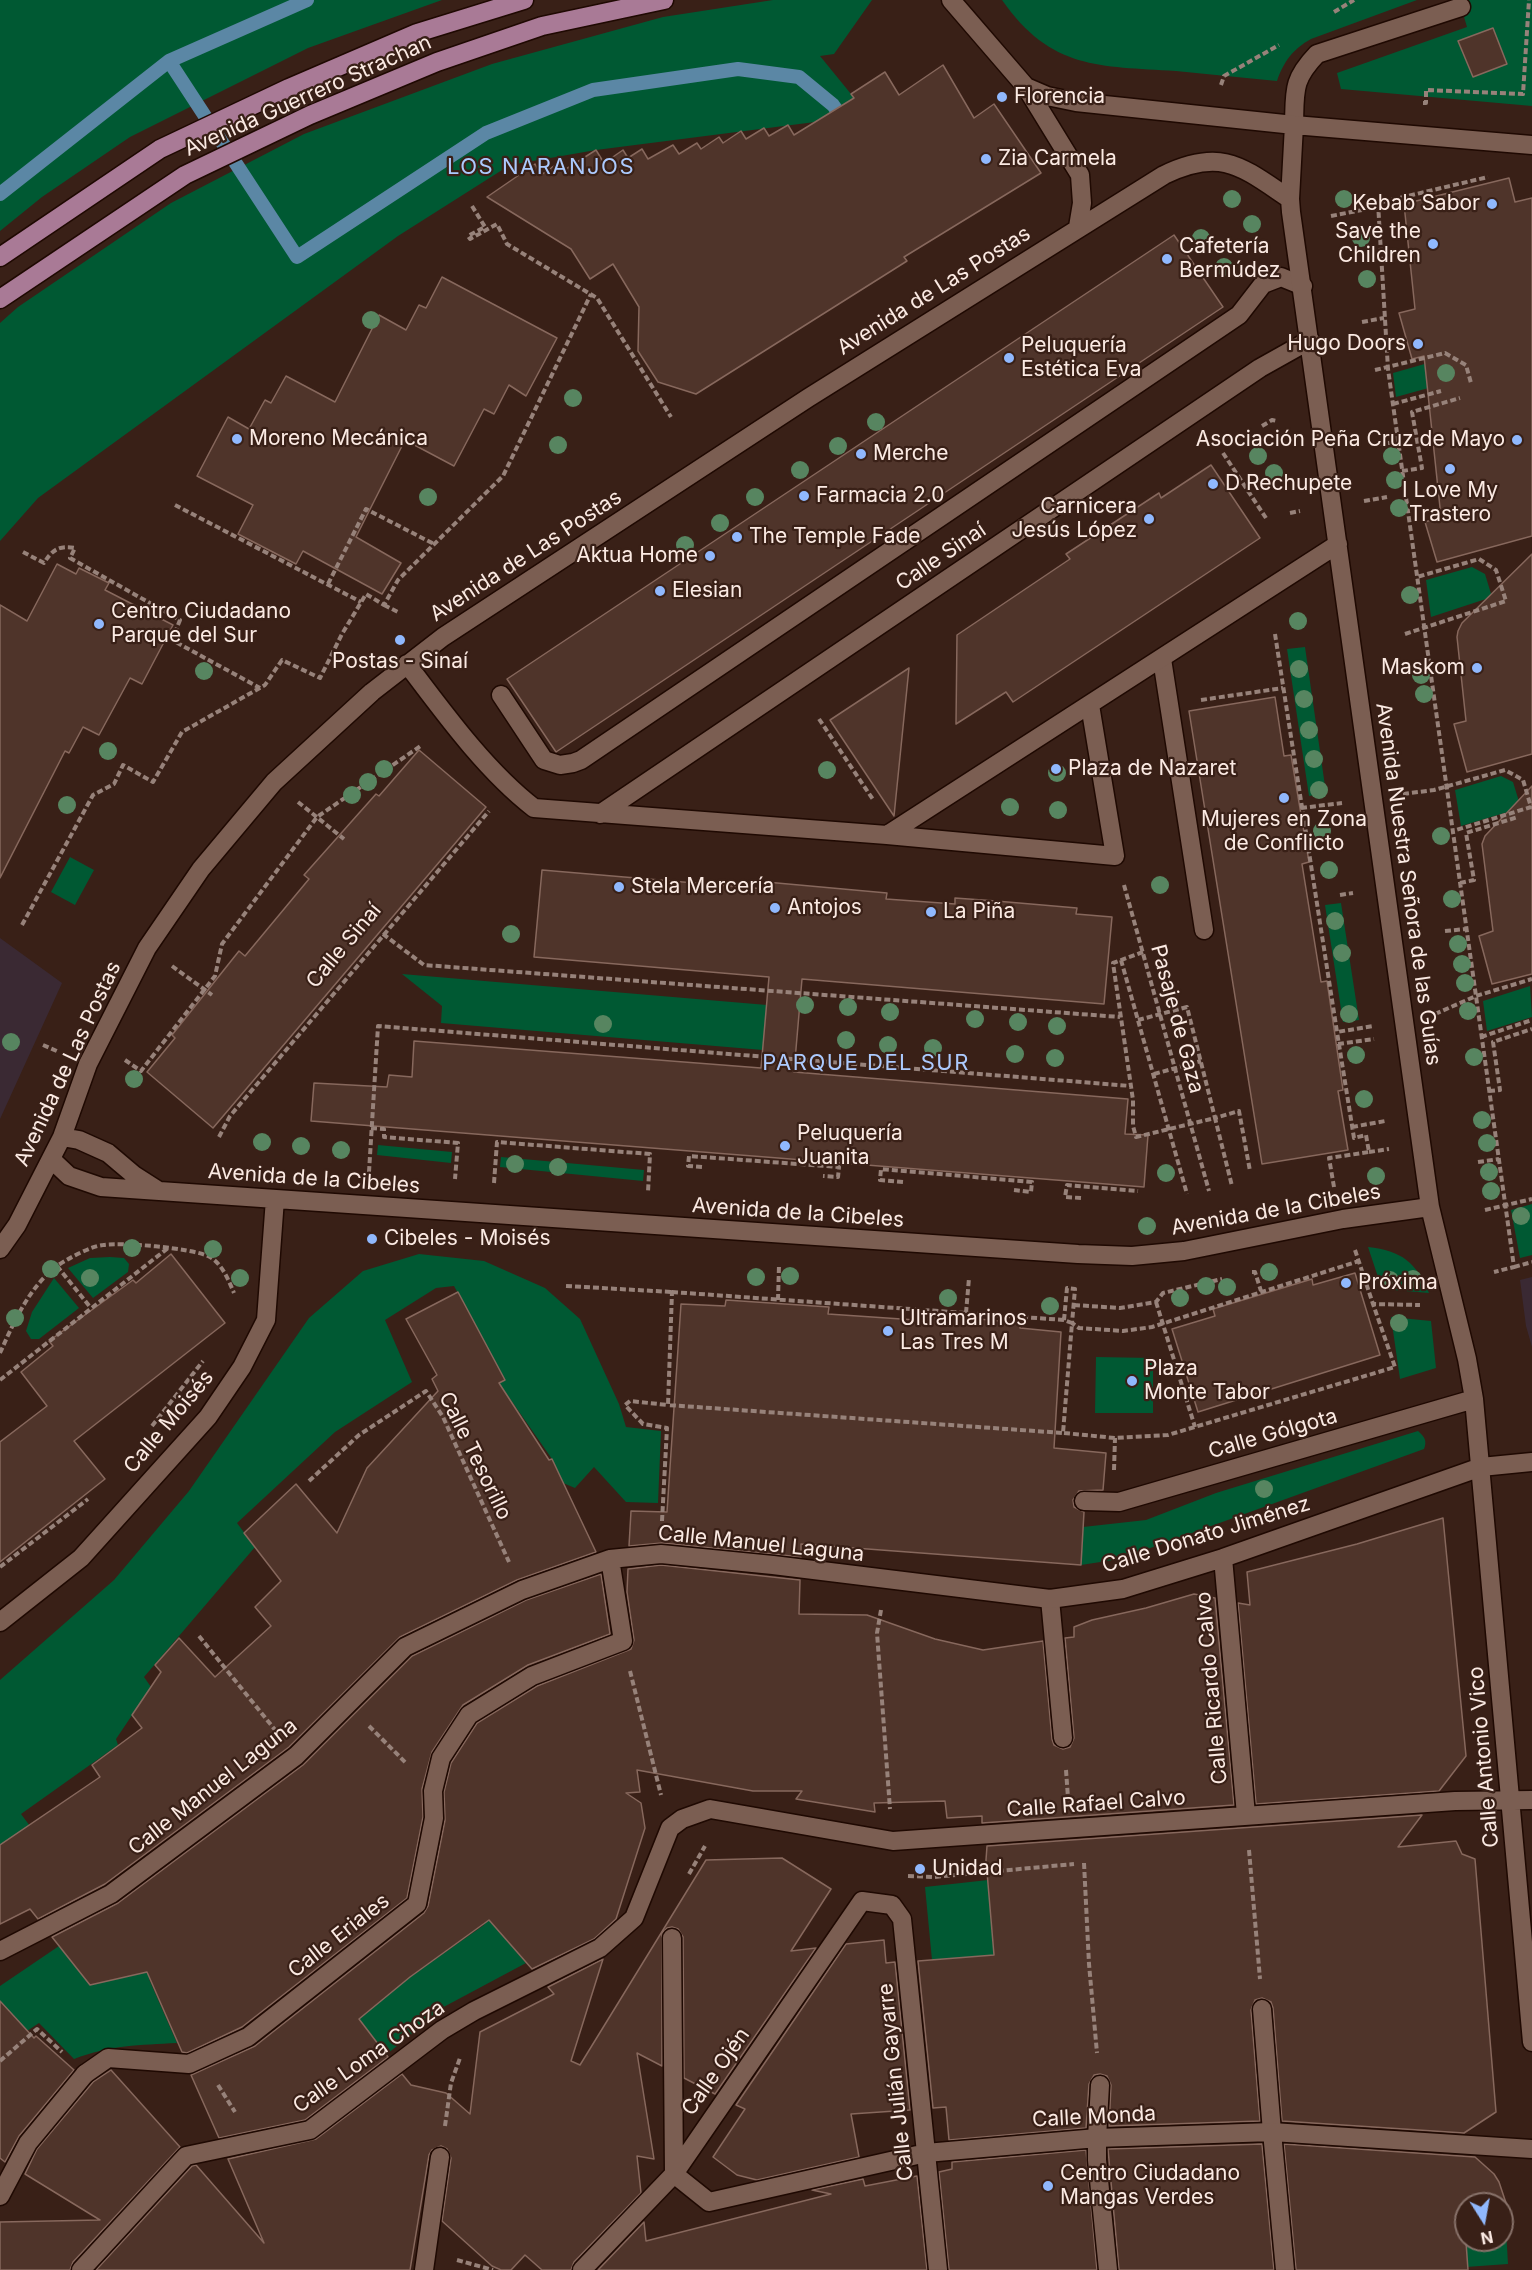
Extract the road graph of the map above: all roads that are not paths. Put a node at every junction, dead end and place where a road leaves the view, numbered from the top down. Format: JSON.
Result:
{"nodes":[{"id":1,"x":524,"y":0,"type":"edge"},
{"id":2,"x":664,"y":0,"type":"edge"},
{"id":3,"x":951,"y":0,"type":"edge"},
{"id":4,"x":1461,"y":8,"type":"dead end"},
{"id":5,"x":1026,"y":87,"type":"junction"},
{"id":6,"x":1294,"y":125,"type":"junction"},
{"id":7,"x":1532,"y":145,"type":"edge"},
{"id":8,"x":1290,"y":199,"type":"junction"},
{"id":9,"x":1078,"y":227,"type":"junction"},
{"id":10,"x":0,"y":257,"type":"edge"},
{"id":11,"x":1303,"y":286,"type":"junction"},
{"id":12,"x":0,"y":299,"type":"edge"},
{"id":13,"x":1310,"y":340,"type":"junction"},
{"id":14,"x":1338,"y":544,"type":"junction"},
{"id":15,"x":1162,"y":659,"type":"junction"},
{"id":16,"x":407,"y":664,"type":"junction"},
{"id":17,"x":501,"y":695,"type":"dead end"},
{"id":18,"x":1090,"y":705,"type":"junction"},
{"id":19,"x":600,"y":814,"type":"junction"},
{"id":20,"x":887,"y":835,"type":"junction"},
{"id":21,"x":1204,"y":930,"type":"dead end"},
{"id":22,"x":62,"y":1137,"type":"junction"},
{"id":23,"x":51,"y":1159,"type":"junction"},
{"id":24,"x":160,"y":1191,"type":"junction"},
{"id":25,"x":275,"y":1199,"type":"junction"},
{"id":26,"x":1430,"y":1207,"type":"junction"},
{"id":27,"x":0,"y":1249,"type":"edge"},
{"id":28,"x":1474,"y":1399,"type":"junction"},
{"id":29,"x":1532,"y":1462,"type":"edge"},
{"id":30,"x":1481,"y":1467,"type":"junction"},
{"id":31,"x":1084,"y":1501,"type":"dead end"},
{"id":32,"x":1223,"y":1557,"type":"junction"},
{"id":33,"x":610,"y":1559,"type":"junction"},
{"id":34,"x":886,"y":1580,"type":"joint"},
{"id":35,"x":1050,"y":1599,"type":"junction"},
{"id":36,"x":0,"y":1622,"type":"edge"},
{"id":37,"x":1063,"y":1738,"type":"dead end"},
{"id":38,"x":1532,"y":1800,"type":"edge"},
{"id":39,"x":1511,"y":1801,"type":"junction"},
{"id":40,"x":1246,"y":1815,"type":"junction"},
{"id":41,"x":879,"y":1903,"type":"joint"},
{"id":42,"x":634,"y":1918,"type":"joint"},
{"id":43,"x":672,"y":1938,"type":"dead end"},
{"id":44,"x":0,"y":1951,"type":"edge"},
{"id":45,"x":1262,"y":2009,"type":"dead end"},
{"id":46,"x":1532,"y":2042,"type":"edge"},
{"id":47,"x":1100,"y":2085,"type":"dead end"},
{"id":48,"x":1272,"y":2132,"type":"junction"},
{"id":49,"x":1097,"y":2138,"type":"junction"},
{"id":50,"x":1532,"y":2149,"type":"edge"},
{"id":51,"x":926,"y":2153,"type":"junction"},
{"id":52,"x":440,"y":2157,"type":"dead end"},
{"id":53,"x":674,"y":2174,"type":"junction"},
{"id":54,"x":0,"y":2196,"type":"edge"},
{"id":55,"x":81,"y":2270,"type":"edge"},
{"id":56,"x":424,"y":2270,"type":"edge"},
{"id":57,"x":582,"y":2270,"type":"edge"},
{"id":58,"x":938,"y":2270,"type":"edge"},
{"id":59,"x":1108,"y":2270,"type":"edge"},
{"id":60,"x":1285,"y":2270,"type":"edge"}],
"edges":[{"from":1,"to":10,"type":"main road","name":"Avenida Guerrero Strachan"},
{"from":2,"to":12,"type":"main road","name":"Avenida Guerrero Strachan"},
{"from":3,"to":5,"type":"street"},
{"from":4,"to":6,"type":"street","name":"Avenida Nuestra Señora de las Guías"},
{"from":5,"to":6,"type":"street"},
{"from":5,"to":9,"type":"street"},
{"from":6,"to":7,"type":"street"},
{"from":6,"to":8,"type":"street","name":"Avenida Nuestra Señora de las Guías"},
{"from":8,"to":9,"type":"street","name":"Avenida de Las Postas"},
{"from":8,"to":11,"type":"street","name":"Avenida Nuestra Señora de las Guías"},
{"from":9,"to":16,"type":"street","name":"Avenida de Las Postas"},
{"from":11,"to":13,"type":"street","name":"Avenida Nuestra Señora de las Guías"},
{"from":11,"to":17,"type":"street"},
{"from":13,"to":14,"type":"street","name":"Avenida Nuestra Señora de las Guías"},
{"from":13,"to":19,"type":"street","name":"Calle Sinaí"},
{"from":14,"to":15,"type":"street"},
{"from":14,"to":26,"type":"street","name":"Avenida Nuestra Señora de las Guías"},
{"from":15,"to":18,"type":"street"},
{"from":15,"to":21,"type":"street"},
{"from":16,"to":19,"type":"street"},
{"from":16,"to":22,"type":"street","name":"Avenida de Las Postas"},
{"from":18,"to":20,"type":"street"},
{"from":18,"to":20,"type":"street"},
{"from":19,"to":20,"type":"street"},
{"from":22,"to":23,"type":"street","name":"Avenida de Las Postas"},
{"from":22,"to":24,"type":"street","name":"Avenida de la Cibeles"},
{"from":23,"to":24,"type":"street","name":"Avenida de la Cibeles"},
{"from":23,"to":27,"type":"street","name":"Avenida de Las Postas"},
{"from":24,"to":25,"type":"street","name":"Avenida de la Cibeles"},
{"from":25,"to":26,"type":"street","name":"Avenida de la Cibeles"},
{"from":25,"to":36,"type":"street","name":"Calle Moisés"},
{"from":26,"to":28,"type":"street","name":"Avenida Nuestra Señora de las Guías"},
{"from":28,"to":30,"type":"street","name":"Avenida Nuestra Señora de las Guías"},
{"from":28,"to":31,"type":"street","name":"Calle Gólgota"},
{"from":29,"to":30,"type":"street","name":"Calle Donato Jiménez"},
{"from":30,"to":32,"type":"street","name":"Calle Donato Jiménez"},
{"from":30,"to":39,"type":"street","name":"Calle Antonio Vico"},
{"from":32,"to":35,"type":"street","name":"Calle Donato Jiménez"},
{"from":32,"to":40,"type":"street","name":"Calle Ricardo Calvo"},
{"from":33,"to":34,"type":"street","name":"Calle Manuel Laguna"},
{"from":33,"to":44,"type":"street","name":"Calle Manuel Laguna"},
{"from":33,"to":54,"type":"street","name":"Calle Eriales"},
{"from":34,"to":35,"type":"street","name":"Calle Donato Jiménez"},
{"from":35,"to":37,"type":"street"},
{"from":38,"to":39,"type":"street","name":"Calle Rafael Calvo"},
{"from":39,"to":40,"type":"street","name":"Calle Rafael Calvo"},
{"from":39,"to":46,"type":"street","name":"Calle Antonio Vico"},
{"from":40,"to":42,"type":"street","name":"Calle Rafael Calvo"},
{"from":41,"to":51,"type":"street","name":"Calle Julián Gayarre"},
{"from":41,"to":53,"type":"street","name":"Calle Ojén"},
{"from":42,"to":55,"type":"street","name":"Calle Loma Choza"},
{"from":43,"to":53,"type":"street"},
{"from":45,"to":48,"type":"street"},
{"from":47,"to":49,"type":"street"},
{"from":48,"to":49,"type":"street","name":"Calle Monda"},
{"from":48,"to":50,"type":"street","name":"Calle Monda"},
{"from":48,"to":60,"type":"street"},
{"from":49,"to":51,"type":"street","name":"Calle Monda"},
{"from":49,"to":59,"type":"street"},
{"from":51,"to":53,"type":"street","name":"Calle Monda"},
{"from":51,"to":58,"type":"street","name":"Calle Julián Gayarre"},
{"from":52,"to":56,"type":"street"},
{"from":53,"to":57,"type":"street","name":"Calle Ojén"}]}
